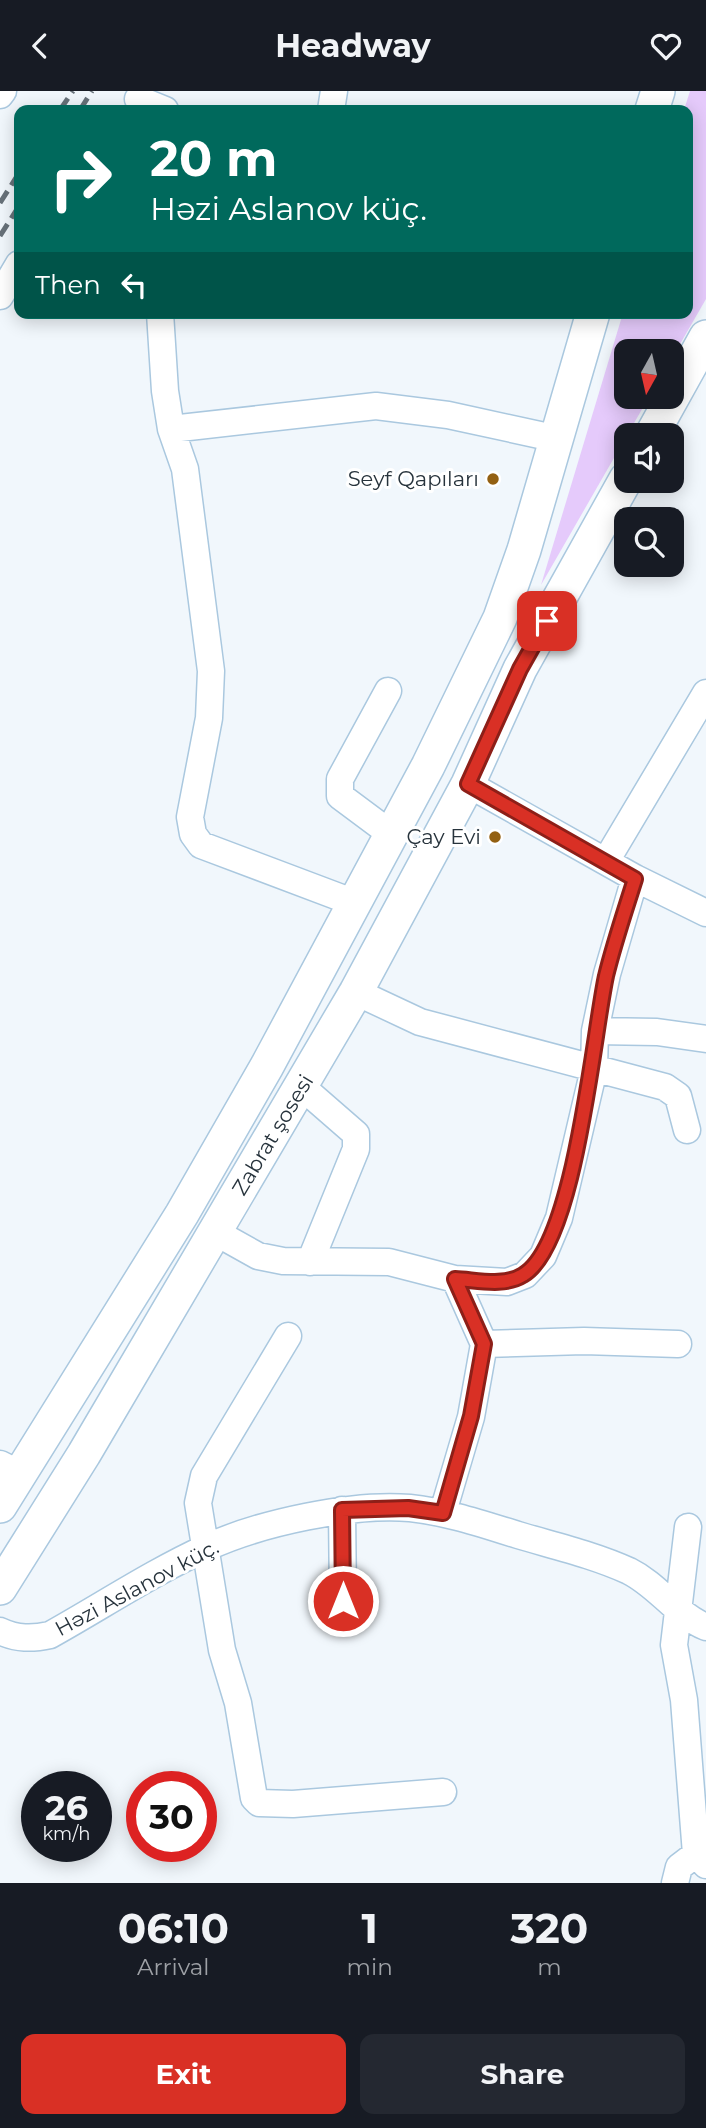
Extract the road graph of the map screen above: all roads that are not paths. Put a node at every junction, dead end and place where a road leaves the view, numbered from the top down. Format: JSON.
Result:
{"nodes":[{"id":1,"x":14,"y":272,"type":"edge"},
{"id":2,"x":0,"y":296,"type":"edge"},
{"id":3,"x":161,"y":319,"type":"edge"},
{"id":4,"x":591,"y":319,"type":"edge"},
{"id":5,"x":706,"y":337,"type":"edge"},
{"id":6,"x":658,"y":423,"type":"edge"},
{"id":7,"x":171,"y":429,"type":"junction"},
{"id":8,"x":558,"y":439,"type":"junction"},
{"id":9,"x":618,"y":493,"type":"edge"},
{"id":10,"x":388,"y":691,"type":"dead end"},
{"id":11,"x":706,"y":693,"type":"edge"},
{"id":12,"x":468,"y":784,"type":"junction"},
{"id":13,"x":391,"y":834,"type":"junction"},
{"id":14,"x":606,"y":861,"type":"junction"},
{"id":15,"x":635,"y":879,"type":"junction"},
{"id":16,"x":355,"y":903,"type":"junction"},
{"id":17,"x":706,"y":913,"type":"edge"},
{"id":18,"x":356,"y":992,"type":"junction"},
{"id":19,"x":595,"y":1031,"type":"junction"},
{"id":20,"x":706,"y":1039,"type":"edge"},
{"id":21,"x":594,"y":1069,"type":"junction"},
{"id":22,"x":302,"y":1087,"type":"junction"},
{"id":23,"x":687,"y":1130,"type":"dead end"},
{"id":24,"x":215,"y":1232,"type":"junction"},
{"id":25,"x":310,"y":1262,"type":"junction"},
{"id":26,"x":455,"y":1279,"type":"junction"},
{"id":27,"x":288,"y":1336,"type":"dead end"},
{"id":28,"x":484,"y":1344,"type":"junction"},
{"id":29,"x":678,"y":1344,"type":"dead end"},
{"id":30,"x":10,"y":1469,"type":"edge"},
{"id":31,"x":0,"y":1506,"type":"edge"},
{"id":32,"x":342,"y":1510,"type":"junction"},
{"id":33,"x":443,"y":1513,"type":"junction"},
{"id":34,"x":688,"y":1527,"type":"dead end"},
{"id":35,"x":207,"y":1547,"type":"junction"},
{"id":36,"x":0,"y":1588,"type":"edge"},
{"id":37,"x":343,"y":1601,"type":"dead end"},
{"id":38,"x":676,"y":1611,"type":"junction"},
{"id":39,"x":706,"y":1627,"type":"edge"},
{"id":40,"x":0,"y":1632,"type":"edge"},
{"id":41,"x":443,"y":1792,"type":"dead end"},
{"id":42,"x":701,"y":1860,"type":"edge"},
{"id":43,"x":675,"y":1883,"type":"edge"}],
"edges":[{"from":1,"to":2,"type":"street"},
{"from":3,"to":7,"type":"street"},
{"from":4,"to":8,"type":"main road","name":"Zabrat şosesi"},
{"from":5,"to":6,"type":"main road"},
{"from":7,"to":8,"type":"street"},
{"from":7,"to":16,"type":"street"},
{"from":8,"to":13,"type":"main road","name":"Zabrat şosesi"},
{"from":9,"to":12,"type":"main road","name":"Zabrat şosesi"},
{"from":10,"to":13,"type":"street"},
{"from":11,"to":14,"type":"street"},
{"from":12,"to":14,"type":"street"},
{"from":12,"to":18,"type":"main road","name":"Zabrat şosesi"},
{"from":13,"to":16,"type":"main road","name":"Zabrat şosesi"},
{"from":14,"to":15,"type":"street"},
{"from":15,"to":17,"type":"street"},
{"from":15,"to":19,"type":"street"},
{"from":16,"to":30,"type":"main road","name":"Zabrat şosesi"},
{"from":18,"to":21,"type":"street"},
{"from":18,"to":22,"type":"main road","name":"Zabrat şosesi"},
{"from":19,"to":20,"type":"street"},
{"from":19,"to":21,"type":"street"},
{"from":21,"to":23,"type":"street"},
{"from":21,"to":26,"type":"street"},
{"from":22,"to":24,"type":"main road","name":"Zabrat şosesi"},
{"from":22,"to":25,"type":"street"},
{"from":24,"to":25,"type":"street"},
{"from":24,"to":36,"type":"main road","name":"Zabrat şosesi"},
{"from":25,"to":26,"type":"street"},
{"from":26,"to":28,"type":"street"},
{"from":27,"to":35,"type":"street"},
{"from":28,"to":29,"type":"street"},
{"from":28,"to":33,"type":"street"},
{"from":30,"to":31,"type":"main road","name":"Zabrat şosesi"},
{"from":32,"to":33,"type":"street","name":"Həzi Aslanov küç."},
{"from":32,"to":35,"type":"street","name":"Həzi Aslanov küç."},
{"from":32,"to":37,"type":"street"},
{"from":33,"to":38,"type":"street","name":"Həzi Aslanov küç."},
{"from":34,"to":38,"type":"street"},
{"from":35,"to":40,"type":"street","name":"Həzi Aslanov küç."},
{"from":35,"to":41,"type":"street"},
{"from":38,"to":39,"type":"street","name":"Həzi Aslanov küç."},
{"from":38,"to":42,"type":"street"},
{"from":42,"to":43,"type":"street"}]}
